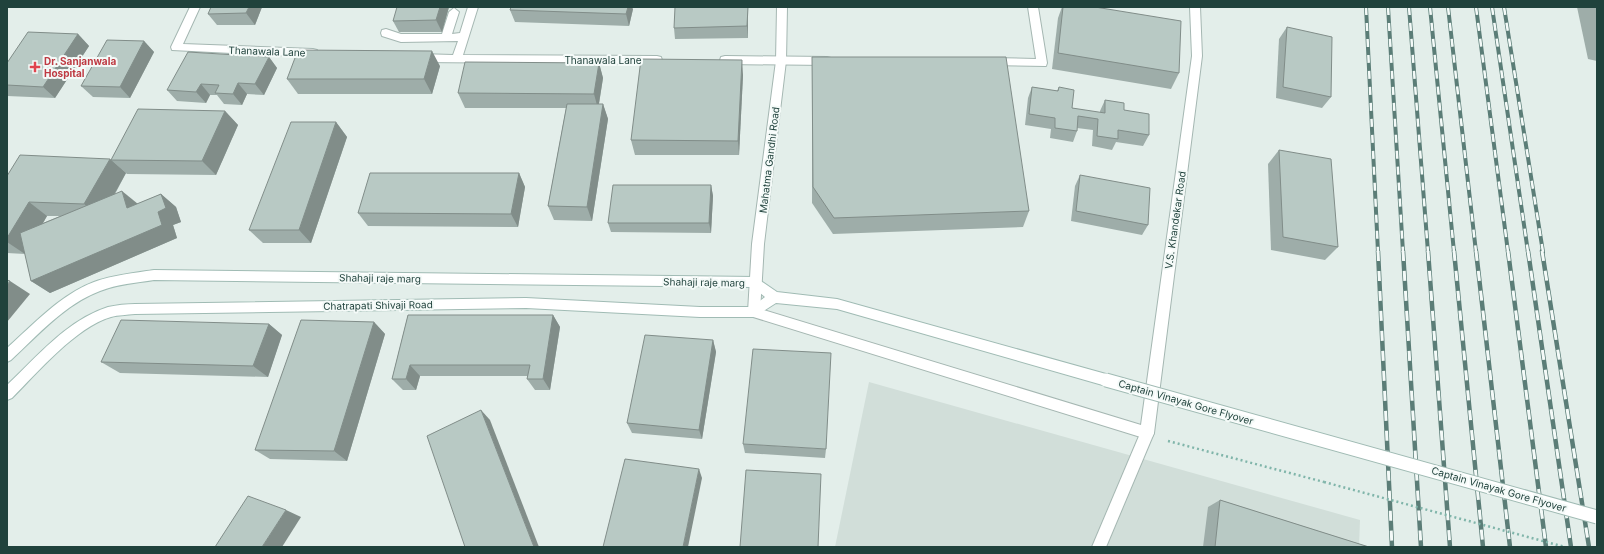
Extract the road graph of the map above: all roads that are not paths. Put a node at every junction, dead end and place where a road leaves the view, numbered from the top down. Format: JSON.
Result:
{"nodes":[{"id":1,"x":195,"y":7,"type":"edge"},
{"id":2,"x":474,"y":7,"type":"edge"},
{"id":3,"x":782,"y":7,"type":"edge"},
{"id":4,"x":1033,"y":7,"type":"edge"},
{"id":5,"x":1195,"y":7,"type":"edge"},
{"id":6,"x":454,"y":12,"type":"dead end"},
{"id":7,"x":386,"y":33,"type":"dead end"},
{"id":8,"x":446,"y":38,"type":"junction"},
{"id":9,"x":464,"y":38,"type":"junction"},
{"id":10,"x":324,"y":54,"type":"edge"},
{"id":11,"x":410,"y":57,"type":"edge"},
{"id":12,"x":457,"y":59,"type":"junction"},
{"id":13,"x":670,"y":60,"type":"edge"},
{"id":14,"x":718,"y":60,"type":"edge"},
{"id":15,"x":781,"y":61,"type":"junction"},
{"id":16,"x":836,"y":61,"type":"edge"},
{"id":17,"x":978,"y":62,"type":"edge"},
{"id":18,"x":755,"y":282,"type":"junction"},
{"id":19,"x":774,"y":297,"type":"junction"},
{"id":20,"x":754,"y":312,"type":"junction"},
{"id":21,"x":7,"y":356,"type":"edge"},
{"id":22,"x":7,"y":394,"type":"edge"},
{"id":23,"x":1147,"y":433,"type":"junction"},
{"id":24,"x":1597,"y":517,"type":"edge"},
{"id":25,"x":1099,"y":547,"type":"edge"}],
"edges":[{"from":1,"to":10,"type":"street","name":"Thanawala Lane"},
{"from":2,"to":9,"type":"street"},
{"from":3,"to":15,"type":"street","name":"Mahatma Gandhi Road"},
{"from":4,"to":17,"type":"street"},
{"from":5,"to":23,"type":"street","name":"V.S. Khandekar Road"},
{"from":6,"to":8,"type":"street"},
{"from":7,"to":8,"type":"street"},
{"from":8,"to":9,"type":"street"},
{"from":9,"to":12,"type":"street"},
{"from":11,"to":12,"type":"street","name":"Thanawala Lane"},
{"from":12,"to":13,"type":"street","name":"Thanawala Lane"},
{"from":14,"to":15,"type":"street"},
{"from":15,"to":16,"type":"street"},
{"from":15,"to":18,"type":"street","name":"Mahatma Gandhi Road"},
{"from":18,"to":19,"type":"street","name":"Shahaji raje marg"},
{"from":18,"to":20,"type":"street","name":"Mahatma Gandhi Road"},
{"from":18,"to":21,"type":"street","name":"Shahaji raje marg"},
{"from":19,"to":20,"type":"street"},
{"from":19,"to":24,"type":"street","name":"Captain Vinayak Gore Flyover","bridge":true},
{"from":20,"to":22,"type":"street","name":"Chatrapati Shivaji Road"},
{"from":20,"to":23,"type":"street","name":"Chatrapati Shivaji Road"},
{"from":23,"to":25,"type":"street","name":"V.S. Khandekar Road"}]}
